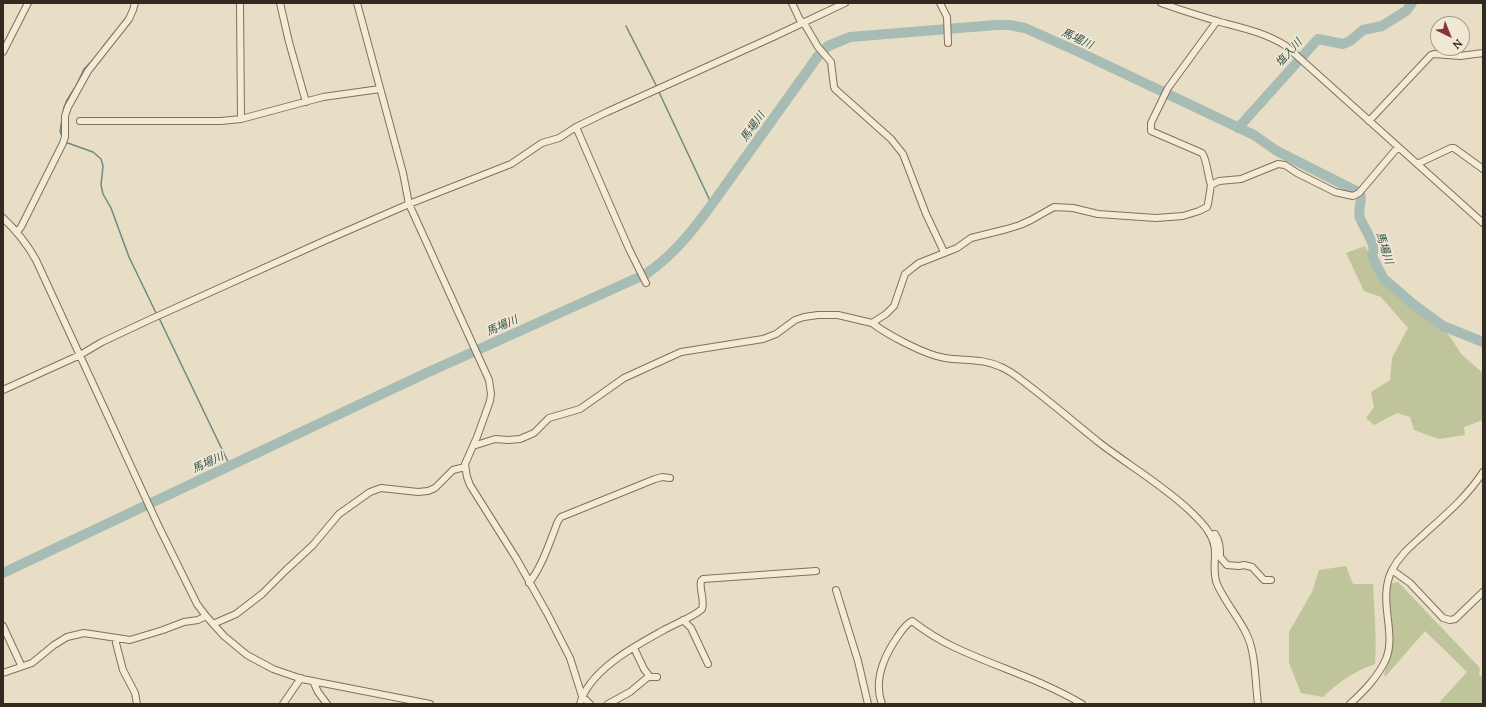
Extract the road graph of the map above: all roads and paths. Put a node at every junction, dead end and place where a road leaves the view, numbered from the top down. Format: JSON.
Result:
{"nodes":[{"id":1,"x":28,"y":3,"type":"edge"},
{"id":2,"x":135,"y":3,"type":"edge"},
{"id":3,"x":240,"y":3,"type":"edge"},
{"id":4,"x":280,"y":3,"type":"edge"},
{"id":5,"x":357,"y":3,"type":"edge"},
{"id":6,"x":792,"y":3,"type":"edge"},
{"id":7,"x":845,"y":3,"type":"edge"},
{"id":8,"x":940,"y":3,"type":"edge"},
{"id":9,"x":1161,"y":3,"type":"edge"},
{"id":10,"x":1175,"y":6,"type":"edge"},
{"id":11,"x":1217,"y":21,"type":"junction"},
{"id":12,"x":804,"y":23,"type":"junction"},
{"id":13,"x":948,"y":43,"type":"dead end"},
{"id":14,"x":3,"y":52,"type":"edge"},
{"id":15,"x":1483,"y":53,"type":"edge"},
{"id":16,"x":380,"y":89,"type":"junction"},
{"id":17,"x":306,"y":102,"type":"junction"},
{"id":18,"x":241,"y":120,"type":"junction"},
{"id":19,"x":80,"y":121,"type":"dead end"},
{"id":20,"x":1369,"y":121,"type":"junction"},
{"id":21,"x":576,"y":128,"type":"junction"},
{"id":22,"x":1398,"y":147,"type":"junction"},
{"id":23,"x":1417,"y":164,"type":"junction"},
{"id":24,"x":1483,"y":169,"type":"edge"},
{"id":25,"x":1211,"y":185,"type":"junction"},
{"id":26,"x":409,"y":204,"type":"junction"},
{"id":27,"x":3,"y":218,"type":"edge"},
{"id":28,"x":1483,"y":223,"type":"edge"},
{"id":29,"x":17,"y":232,"type":"junction"},
{"id":30,"x":944,"y":252,"type":"junction"},
{"id":31,"x":646,"y":283,"type":"dead end"},
{"id":32,"x":872,"y":323,"type":"junction"},
{"id":33,"x":80,"y":355,"type":"junction"},
{"id":34,"x":3,"y":390,"type":"edge"},
{"id":35,"x":473,"y":446,"type":"junction"},
{"id":36,"x":465,"y":467,"type":"junction"},
{"id":37,"x":1483,"y":472,"type":"edge"},
{"id":38,"x":670,"y":478,"type":"dead end"},
{"id":39,"x":1211,"y":536,"type":"junction"},
{"id":40,"x":1392,"y":570,"type":"junction"},
{"id":41,"x":816,"y":571,"type":"dead end"},
{"id":42,"x":1271,"y":580,"type":"dead end"},
{"id":43,"x":529,"y":583,"type":"junction"},
{"id":44,"x":836,"y":590,"type":"dead end"},
{"id":45,"x":1483,"y":592,"type":"edge"},
{"id":46,"x":206,"y":616,"type":"junction"},
{"id":47,"x":683,"y":620,"type":"junction"},
{"id":48,"x":213,"y":624,"type":"junction"},
{"id":49,"x":3,"y":626,"type":"edge"},
{"id":50,"x":116,"y":638,"type":"junction"},
{"id":51,"x":634,"y":648,"type":"junction"},
{"id":52,"x":708,"y":664,"type":"dead end"},
{"id":53,"x":20,"y":667,"type":"junction"},
{"id":54,"x":3,"y":672,"type":"edge"},
{"id":55,"x":301,"y":678,"type":"junction"},
{"id":56,"x":313,"y":681,"type":"junction"},
{"id":57,"x":582,"y":696,"type":"junction"},
{"id":58,"x":137,"y":704,"type":"edge"},
{"id":59,"x":283,"y":704,"type":"edge"},
{"id":60,"x":328,"y":704,"type":"edge"},
{"id":61,"x":430,"y":704,"type":"edge"},
{"id":62,"x":580,"y":704,"type":"edge"},
{"id":63,"x":590,"y":704,"type":"edge"},
{"id":64,"x":608,"y":704,"type":"edge"},
{"id":65,"x":868,"y":704,"type":"edge"},
{"id":66,"x":882,"y":704,"type":"edge"},
{"id":67,"x":1082,"y":704,"type":"edge"},
{"id":68,"x":1258,"y":704,"type":"edge"},
{"id":69,"x":1350,"y":704,"type":"edge"}],
"edges":[{"from":1,"to":14,"type":"street"},
{"from":2,"to":29,"type":"street"},
{"from":3,"to":18,"type":"street"},
{"from":4,"to":17,"type":"street"},
{"from":5,"to":16,"type":"street"},
{"from":6,"to":12,"type":"street"},
{"from":7,"to":12,"type":"street"},
{"from":8,"to":13,"type":"street"},
{"from":9,"to":10,"type":"street"},
{"from":10,"to":11,"type":"street"},
{"from":11,"to":20,"type":"street"},
{"from":11,"to":25,"type":"street"},
{"from":12,"to":21,"type":"street"},
{"from":12,"to":30,"type":"street"},
{"from":15,"to":20,"type":"street"},
{"from":16,"to":17,"type":"street"},
{"from":16,"to":26,"type":"street"},
{"from":17,"to":18,"type":"street"},
{"from":18,"to":19,"type":"street"},
{"from":20,"to":22,"type":"street"},
{"from":21,"to":26,"type":"street"},
{"from":21,"to":31,"type":"street"},
{"from":22,"to":23,"type":"street"},
{"from":22,"to":25,"type":"street"},
{"from":23,"to":24,"type":"street"},
{"from":23,"to":28,"type":"street"},
{"from":25,"to":30,"type":"street"},
{"from":26,"to":33,"type":"street"},
{"from":26,"to":35,"type":"street"},
{"from":27,"to":29,"type":"street"},
{"from":29,"to":33,"type":"street"},
{"from":30,"to":32,"type":"street"},
{"from":32,"to":35,"type":"street"},
{"from":32,"to":39,"type":"street"},
{"from":33,"to":34,"type":"street"},
{"from":33,"to":46,"type":"street"},
{"from":35,"to":36,"type":"street"},
{"from":36,"to":43,"type":"street"},
{"from":36,"to":48,"type":"street"},
{"from":37,"to":40,"type":"street"},
{"from":38,"to":43,"type":"street"},
{"from":39,"to":42,"type":"street"},
{"from":39,"to":68,"type":"street"},
{"from":40,"to":45,"type":"street"},
{"from":40,"to":69,"type":"street"},
{"from":41,"to":47,"type":"street"},
{"from":43,"to":57,"type":"street"},
{"from":44,"to":65,"type":"street"},
{"from":46,"to":48,"type":"street"},
{"from":46,"to":50,"type":"street"},
{"from":47,"to":51,"type":"street"},
{"from":47,"to":52,"type":"street"},
{"from":48,"to":55,"type":"street"},
{"from":49,"to":53,"type":"street"},
{"from":50,"to":53,"type":"street"},
{"from":50,"to":58,"type":"street"},
{"from":51,"to":57,"type":"street"},
{"from":51,"to":64,"type":"street"},
{"from":53,"to":54,"type":"street"},
{"from":55,"to":56,"type":"street"},
{"from":55,"to":59,"type":"street"},
{"from":56,"to":60,"type":"street"},
{"from":56,"to":61,"type":"street"},
{"from":57,"to":62,"type":"street"},
{"from":57,"to":63,"type":"street"},
{"from":66,"to":67,"type":"street"}]}
